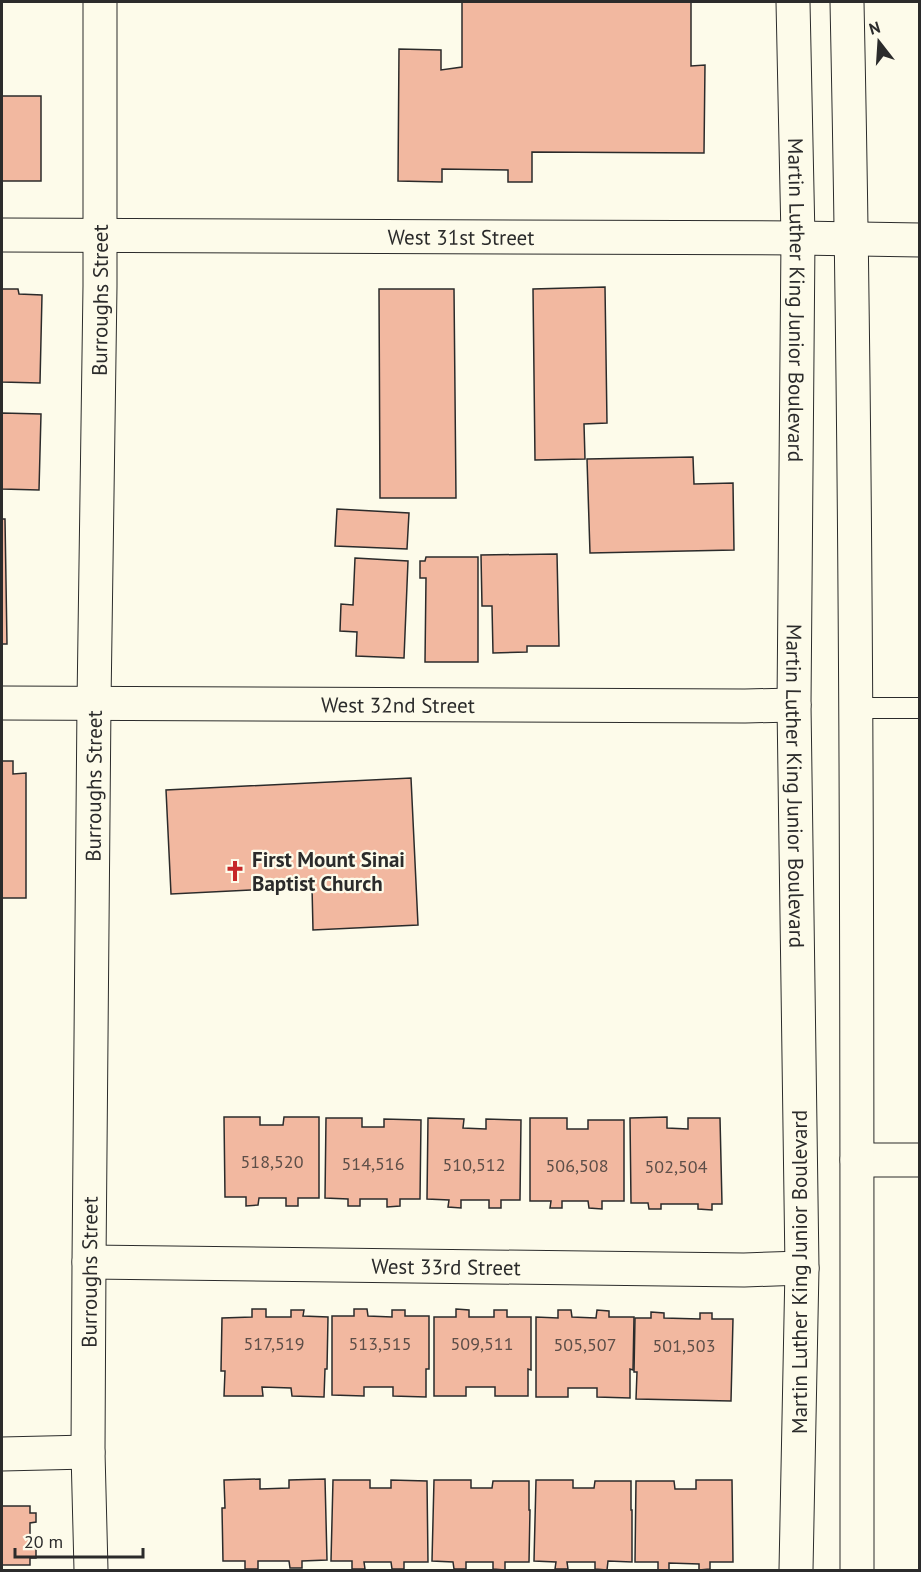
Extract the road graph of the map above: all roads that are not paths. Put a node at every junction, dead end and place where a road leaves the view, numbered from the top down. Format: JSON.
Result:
{"nodes":[{"id":1,"x":100,"y":2,"type":"edge"},
{"id":2,"x":793,"y":2,"type":"edge"},
{"id":3,"x":848,"y":2,"type":"edge"},
{"id":4,"x":2,"y":235,"type":"edge"},
{"id":5,"x":100,"y":236,"type":"junction"},
{"id":6,"x":798,"y":238,"type":"junction"},
{"id":7,"x":852,"y":240,"type":"junction"},
{"id":8,"x":920,"y":240,"type":"edge"},
{"id":9,"x":2,"y":703,"type":"edge"},
{"id":10,"x":93,"y":703,"type":"junction"},
{"id":11,"x":794,"y":705,"type":"junction"},
{"id":12,"x":855,"y":708,"type":"junction"},
{"id":13,"x":920,"y":708,"type":"edge"},
{"id":14,"x":857,"y":1160,"type":"junction"},
{"id":15,"x":920,"y":1160,"type":"edge"},
{"id":16,"x":89,"y":1262,"type":"junction"},
{"id":17,"x":802,"y":1268,"type":"junction"},
{"id":18,"x":88,"y":1452,"type":"junction"},
{"id":19,"x":2,"y":1454,"type":"edge"},
{"id":20,"x":91,"y":1570,"type":"edge"},
{"id":21,"x":796,"y":1570,"type":"edge"},
{"id":22,"x":857,"y":1570,"type":"edge"}],
"edges":[{"from":1,"to":5,"type":"street","name":"Burroughs Street"},
{"from":2,"to":6,"type":"street","name":"Martin Luther King Junior Boulevard"},
{"from":3,"to":7,"type":"street"},
{"from":4,"to":5,"type":"street","name":"West 31st Street"},
{"from":5,"to":6,"type":"street","name":"West 31st Street"},
{"from":5,"to":10,"type":"street","name":"Burroughs Street"},
{"from":6,"to":7,"type":"street","name":"West 31st Street"},
{"from":6,"to":11,"type":"street","name":"Martin Luther King Junior Boulevard"},
{"from":7,"to":8,"type":"street","name":"West 31st Street"},
{"from":7,"to":12,"type":"street"},
{"from":9,"to":10,"type":"street","name":"West 32nd Street"},
{"from":10,"to":11,"type":"street","name":"West 32nd Street"},
{"from":10,"to":16,"type":"street","name":"Burroughs Street"},
{"from":11,"to":17,"type":"street","name":"Martin Luther King Junior Boulevard"},
{"from":12,"to":13,"type":"lane"},
{"from":12,"to":14,"type":"street"},
{"from":14,"to":15,"type":"street"},
{"from":14,"to":22,"type":"street"},
{"from":16,"to":17,"type":"street","name":"West 33rd Street"},
{"from":16,"to":18,"type":"street","name":"Burroughs Street"},
{"from":17,"to":21,"type":"street","name":"Martin Luther King Junior Boulevard"},
{"from":18,"to":19,"type":"street"},
{"from":18,"to":20,"type":"street","name":"Burroughs Street"}]}
